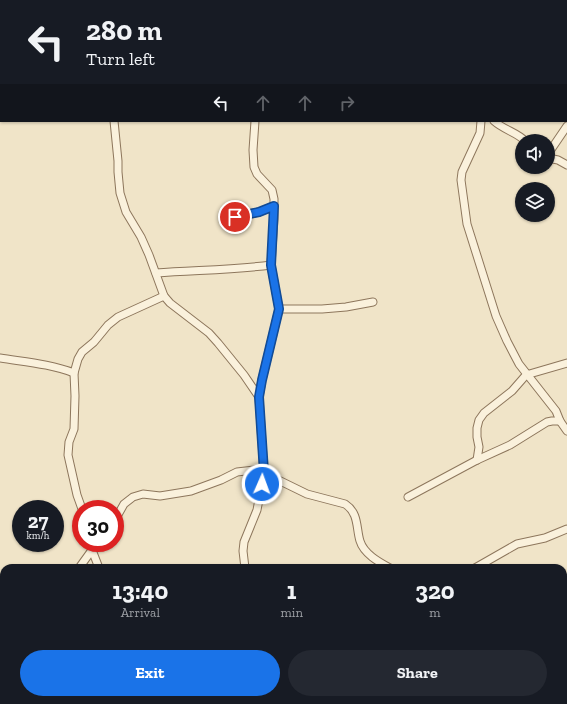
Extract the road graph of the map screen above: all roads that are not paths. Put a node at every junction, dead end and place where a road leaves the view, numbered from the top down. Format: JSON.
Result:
{"nodes":[{"id":1,"x":114,"y":122,"type":"edge"},
{"id":2,"x":256,"y":122,"type":"edge"},
{"id":3,"x":481,"y":122,"type":"edge"},
{"id":4,"x":495,"y":122,"type":"edge"},
{"id":5,"x":567,"y":126,"type":"edge"},
{"id":6,"x":517,"y":134,"type":"edge"},
{"id":7,"x":555,"y":144,"type":"edge"},
{"id":8,"x":555,"y":159,"type":"edge"},
{"id":9,"x":567,"y":165,"type":"edge"},
{"id":10,"x":274,"y":206,"type":"junction"},
{"id":11,"x":226,"y":218,"type":"dead end"},
{"id":12,"x":271,"y":265,"type":"junction"},
{"id":13,"x":156,"y":273,"type":"junction"},
{"id":14,"x":164,"y":296,"type":"junction"},
{"id":15,"x":373,"y":302,"type":"dead end"},
{"id":16,"x":279,"y":309,"type":"junction"},
{"id":17,"x":0,"y":358,"type":"edge"},
{"id":18,"x":567,"y":363,"type":"edge"},
{"id":19,"x":74,"y":374,"type":"junction"},
{"id":20,"x":526,"y":375,"type":"junction"},
{"id":21,"x":259,"y":397,"type":"junction"},
{"id":22,"x":563,"y":421,"type":"edge"},
{"id":23,"x":567,"y":431,"type":"edge"},
{"id":24,"x":477,"y":460,"type":"junction"},
{"id":25,"x":264,"y":471,"type":"junction"},
{"id":26,"x":408,"y":498,"type":"dead end"},
{"id":27,"x":79,"y":500,"type":"edge"},
{"id":28,"x":124,"y":504,"type":"edge"},
{"id":29,"x":567,"y":529,"type":"edge"},
{"id":30,"x":89,"y":552,"type":"edge"},
{"id":31,"x":94,"y":552,"type":"edge"},
{"id":32,"x":81,"y":564,"type":"edge"},
{"id":33,"x":98,"y":564,"type":"edge"},
{"id":34,"x":245,"y":564,"type":"edge"},
{"id":35,"x":384,"y":564,"type":"edge"},
{"id":36,"x":482,"y":564,"type":"edge"}],
"edges":[{"from":1,"to":13,"type":"street"},
{"from":2,"to":10,"type":"street"},
{"from":3,"to":20,"type":"street"},
{"from":4,"to":6,"type":"street"},
{"from":5,"to":7,"type":"street"},
{"from":8,"to":9,"type":"street"},
{"from":10,"to":11,"type":"street"},
{"from":10,"to":12,"type":"street"},
{"from":12,"to":13,"type":"street"},
{"from":12,"to":16,"type":"street"},
{"from":13,"to":14,"type":"street"},
{"from":14,"to":19,"type":"street"},
{"from":14,"to":21,"type":"street"},
{"from":15,"to":16,"type":"street"},
{"from":16,"to":21,"type":"street"},
{"from":17,"to":19,"type":"street"},
{"from":18,"to":20,"type":"street"},
{"from":19,"to":27,"type":"street"},
{"from":20,"to":22,"type":"street"},
{"from":20,"to":24,"type":"street"},
{"from":21,"to":25,"type":"street"},
{"from":22,"to":23,"type":"street"},
{"from":22,"to":24,"type":"street"},
{"from":24,"to":26,"type":"street"},
{"from":25,"to":28,"type":"street"},
{"from":25,"to":34,"type":"street"},
{"from":25,"to":35,"type":"street"},
{"from":29,"to":36,"type":"street"},
{"from":30,"to":32,"type":"street"},
{"from":31,"to":33,"type":"street"}]}
